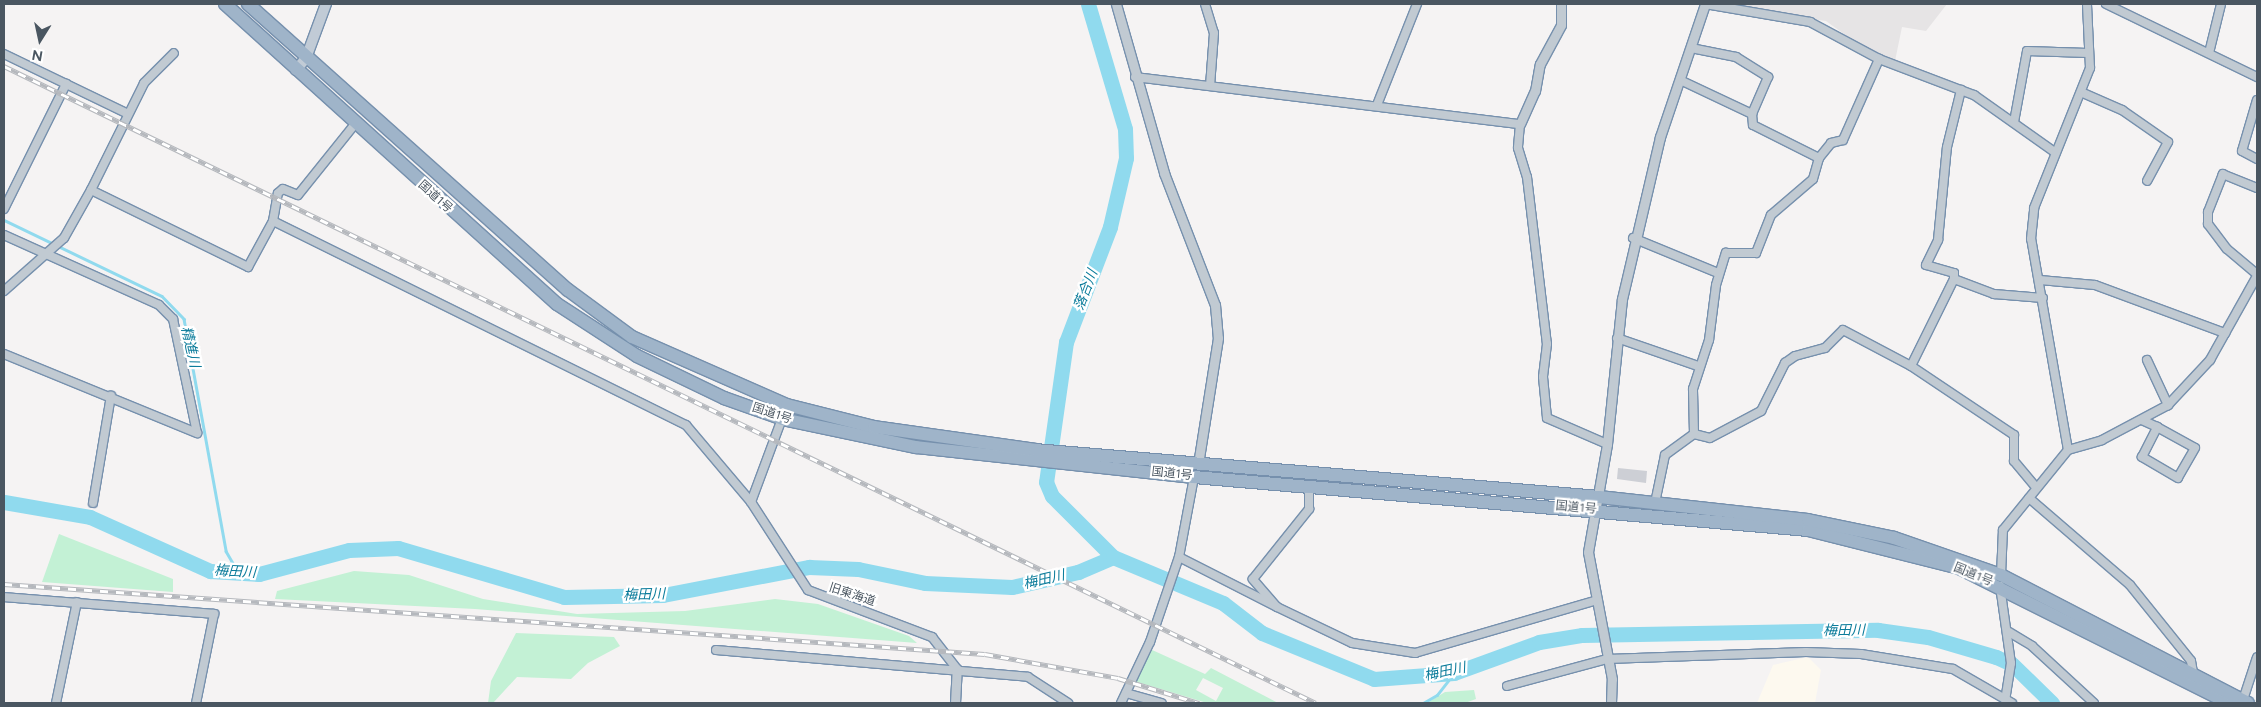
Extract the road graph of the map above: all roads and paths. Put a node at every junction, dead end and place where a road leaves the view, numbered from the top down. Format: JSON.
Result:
{"nodes":[{"id":1,"x":225,"y":4,"type":"edge"},
{"id":2,"x":248,"y":4,"type":"edge"},
{"id":3,"x":326,"y":4,"type":"edge"},
{"id":4,"x":1116,"y":4,"type":"edge"},
{"id":5,"x":1205,"y":4,"type":"edge"},
{"id":6,"x":1417,"y":4,"type":"edge"},
{"id":7,"x":1561,"y":4,"type":"edge"},
{"id":8,"x":1705,"y":4,"type":"edge"},
{"id":9,"x":2088,"y":4,"type":"edge"},
{"id":10,"x":2106,"y":4,"type":"edge"},
{"id":11,"x":2221,"y":4,"type":"edge"},
{"id":12,"x":1691,"y":48,"type":"junction"},
{"id":13,"x":174,"y":53,"type":"dead end"},
{"id":14,"x":2088,"y":53,"type":"junction"},
{"id":15,"x":2208,"y":53,"type":"junction"},
{"id":16,"x":4,"y":54,"type":"edge"},
{"id":17,"x":306,"y":58,"type":"junction"},
{"id":18,"x":1878,"y":59,"type":"junction"},
{"id":19,"x":296,"y":70,"type":"junction"},
{"id":20,"x":1135,"y":77,"type":"junction"},
{"id":21,"x":2257,"y":77,"type":"edge"},
{"id":22,"x":1680,"y":80,"type":"junction"},
{"id":23,"x":66,"y":84,"type":"junction"},
{"id":24,"x":1210,"y":86,"type":"junction"},
{"id":25,"x":1962,"y":90,"type":"junction"},
{"id":26,"x":2083,"y":92,"type":"junction"},
{"id":27,"x":2257,"y":100,"type":"edge"},
{"id":28,"x":1377,"y":105,"type":"junction"},
{"id":29,"x":126,"y":113,"type":"junction"},
{"id":30,"x":1752,"y":114,"type":"junction"},
{"id":31,"x":2014,"y":122,"type":"junction"},
{"id":32,"x":355,"y":124,"type":"junction"},
{"id":33,"x":1520,"y":124,"type":"junction"},
{"id":34,"x":2056,"y":152,"type":"junction"},
{"id":35,"x":1820,"y":158,"type":"junction"},
{"id":36,"x":2257,"y":159,"type":"edge"},
{"id":37,"x":2147,"y":182,"type":"dead end"},
{"id":38,"x":2257,"y":188,"type":"edge"},
{"id":39,"x":91,"y":190,"type":"junction"},
{"id":40,"x":4,"y":209,"type":"edge"},
{"id":41,"x":273,"y":221,"type":"junction"},
{"id":42,"x":4,"y":235,"type":"edge"},
{"id":43,"x":1633,"y":238,"type":"junction"},
{"id":44,"x":49,"y":255,"type":"junction"},
{"id":45,"x":1718,"y":273,"type":"junction"},
{"id":46,"x":2257,"y":275,"type":"edge"},
{"id":47,"x":1954,"y":279,"type":"junction"},
{"id":48,"x":2040,"y":280,"type":"junction"},
{"id":49,"x":4,"y":291,"type":"edge"},
{"id":50,"x":2043,"y":298,"type":"junction"},
{"id":51,"x":2225,"y":333,"type":"junction"},
{"id":52,"x":1618,"y":338,"type":"junction"},
{"id":53,"x":4,"y":354,"type":"edge"},
{"id":54,"x":2148,"y":360,"type":"dead end"},
{"id":55,"x":1698,"y":366,"type":"junction"},
{"id":56,"x":1911,"y":366,"type":"junction"},
{"id":57,"x":111,"y":395,"type":"junction"},
{"id":58,"x":787,"y":405,"type":"junction"},
{"id":59,"x":2168,"y":405,"type":"junction"},
{"id":60,"x":783,"y":419,"type":"junction"},
{"id":61,"x":2142,"y":420,"type":"junction"},
{"id":62,"x":2157,"y":427,"type":"junction"},
{"id":63,"x":1694,"y":434,"type":"junction"},
{"id":64,"x":1607,"y":444,"type":"junction"},
{"id":65,"x":2068,"y":450,"type":"junction"},
{"id":66,"x":1035,"y":455,"type":"junction"},
{"id":67,"x":1062,"y":458,"type":"junction"},
{"id":68,"x":1198,"y":464,"type":"junction"},
{"id":69,"x":1194,"y":477,"type":"junction"},
{"id":70,"x":1309,"y":486,"type":"junction"},
{"id":71,"x":2037,"y":488,"type":"junction"},
{"id":72,"x":1598,"y":497,"type":"junction"},
{"id":73,"x":2029,"y":498,"type":"junction"},
{"id":74,"x":751,"y":502,"type":"junction"},
{"id":75,"x":93,"y":503,"type":"dead end"},
{"id":76,"x":1655,"y":503,"type":"junction"},
{"id":77,"x":1595,"y":510,"type":"junction"},
{"id":78,"x":1178,"y":558,"type":"junction"},
{"id":79,"x":2001,"y":580,"type":"junction"},
{"id":80,"x":4,"y":597,"type":"edge"},
{"id":81,"x":77,"y":602,"type":"junction"},
{"id":82,"x":1598,"y":604,"type":"junction"},
{"id":83,"x":1277,"y":607,"type":"junction"},
{"id":84,"x":2009,"y":634,"type":"junction"},
{"id":85,"x":716,"y":650,"type":"dead end"},
{"id":86,"x":1607,"y":656,"type":"junction"},
{"id":87,"x":2257,"y":657,"type":"edge"},
{"id":88,"x":958,"y":669,"type":"junction"},
{"id":89,"x":2193,"y":672,"type":"junction"},
{"id":90,"x":1507,"y":686,"type":"dead end"},
{"id":91,"x":1126,"y":693,"type":"junction"},
{"id":92,"x":2007,"y":699,"type":"edge"},
{"id":93,"x":2244,"y":702,"type":"edge"},
{"id":94,"x":56,"y":703,"type":"edge"},
{"id":95,"x":196,"y":703,"type":"edge"},
{"id":96,"x":955,"y":703,"type":"edge"},
{"id":97,"x":1068,"y":703,"type":"edge"},
{"id":98,"x":1121,"y":703,"type":"edge"},
{"id":99,"x":1162,"y":703,"type":"edge"},
{"id":100,"x":1611,"y":703,"type":"edge"},
{"id":101,"x":2094,"y":703,"type":"edge"},
{"id":102,"x":2229,"y":703,"type":"edge"}],
"edges":[{"from":1,"to":19,"type":"highway","name":"国道1号"},
{"from":2,"to":17,"type":"highway","name":"国道1号"},
{"from":3,"to":17,"type":"main road"},
{"from":4,"to":20,"type":"street"},
{"from":5,"to":24,"type":"street"},
{"from":6,"to":28,"type":"street"},
{"from":7,"to":33,"type":"street"},
{"from":8,"to":12,"type":"street"},
{"from":8,"to":18,"type":"street"},
{"from":9,"to":14,"type":"street"},
{"from":10,"to":15,"type":"street"},
{"from":11,"to":15,"type":"street"},
{"from":12,"to":22,"type":"street"},
{"from":12,"to":30,"type":"street"},
{"from":13,"to":29,"type":"street"},
{"from":14,"to":26,"type":"street"},
{"from":14,"to":31,"type":"street"},
{"from":15,"to":21,"type":"street"},
{"from":16,"to":23,"type":"street"},
{"from":17,"to":19,"type":"main road"},
{"from":17,"to":58,"type":"highway","name":"国道1号"},
{"from":18,"to":25,"type":"street"},
{"from":18,"to":35,"type":"street"},
{"from":19,"to":32,"type":"highway","name":"国道1号"},
{"from":20,"to":24,"type":"street"},
{"from":20,"to":68,"type":"street"},
{"from":22,"to":30,"type":"street"},
{"from":22,"to":43,"type":"street"},
{"from":23,"to":29,"type":"street"},
{"from":23,"to":40,"type":"street"},
{"from":24,"to":28,"type":"street"},
{"from":25,"to":31,"type":"street"},
{"from":25,"to":47,"type":"street"},
{"from":26,"to":34,"type":"street"},
{"from":26,"to":37,"type":"street"},
{"from":27,"to":36,"type":"street"},
{"from":28,"to":33,"type":"street"},
{"from":29,"to":39,"type":"street"},
{"from":30,"to":35,"type":"street"},
{"from":31,"to":34,"type":"street"},
{"from":32,"to":41,"type":"street"},
{"from":32,"to":60,"type":"highway","name":"国道1号"},
{"from":33,"to":64,"type":"street"},
{"from":34,"to":48,"type":"street"},
{"from":35,"to":45,"type":"street"},
{"from":38,"to":46,"type":"street"},
{"from":39,"to":41,"type":"street"},
{"from":39,"to":44,"type":"street"},
{"from":41,"to":74,"type":"street","name":"旧東海道"},
{"from":42,"to":44,"type":"street"},
{"from":43,"to":45,"type":"street"},
{"from":43,"to":52,"type":"street"},
{"from":44,"to":49,"type":"street"},
{"from":44,"to":57,"type":"street"},
{"from":45,"to":55,"type":"street"},
{"from":46,"to":51,"type":"street"},
{"from":47,"to":50,"type":"street"},
{"from":47,"to":56,"type":"street"},
{"from":48,"to":50,"type":"street"},
{"from":48,"to":51,"type":"street"},
{"from":50,"to":65,"type":"street"},
{"from":51,"to":59,"type":"street"},
{"from":52,"to":55,"type":"street"},
{"from":52,"to":64,"type":"street"},
{"from":53,"to":57,"type":"street"},
{"from":54,"to":59,"type":"street"},
{"from":55,"to":63,"type":"street"},
{"from":56,"to":63,"type":"street"},
{"from":56,"to":71,"type":"street"},
{"from":57,"to":75,"type":"street"},
{"from":58,"to":60,"type":"street"},
{"from":58,"to":66,"type":"highway","name":"国道1号"},
{"from":59,"to":61,"type":"street"},
{"from":60,"to":66,"type":"highway","name":"国道1号"},
{"from":60,"to":74,"type":"street"},
{"from":61,"to":62,"type":"street"},
{"from":61,"to":65,"type":"street"},
{"from":62,"to":62,"type":"street"},
{"from":63,"to":76,"type":"street"},
{"from":64,"to":72,"type":"street"},
{"from":65,"to":71,"type":"street"},
{"from":66,"to":67,"type":"highway","name":"国道1号"},
{"from":67,"to":68,"type":"highway","name":"国道1号"},
{"from":67,"to":69,"type":"highway","name":"国道1号"},
{"from":68,"to":72,"type":"highway","name":"国道1号"},
{"from":69,"to":70,"type":"highway","name":"国道1号"},
{"from":69,"to":78,"type":"street"},
{"from":70,"to":77,"type":"highway","name":"国道1号"},
{"from":70,"to":83,"type":"street"},
{"from":71,"to":73,"type":"street"},
{"from":72,"to":76,"type":"highway","name":"国道1号"},
{"from":72,"to":77,"type":"street"},
{"from":73,"to":79,"type":"street"},
{"from":73,"to":89,"type":"street"},
{"from":74,"to":88,"type":"street","name":"旧東海道"},
{"from":76,"to":79,"type":"highway","name":"国道1号"},
{"from":77,"to":79,"type":"highway","name":"国道1号"},
{"from":77,"to":82,"type":"street"},
{"from":78,"to":83,"type":"street"},
{"from":78,"to":91,"type":"street"},
{"from":79,"to":84,"type":"street"},
{"from":79,"to":89,"type":"highway","name":"国道1号"},
{"from":79,"to":102,"type":"highway","name":"国道1号"},
{"from":80,"to":81,"type":"street"},
{"from":81,"to":94,"type":"street"},
{"from":81,"to":95,"type":"street"},
{"from":82,"to":83,"type":"street"},
{"from":82,"to":86,"type":"street"},
{"from":84,"to":92,"type":"street"},
{"from":84,"to":101,"type":"street"},
{"from":85,"to":88,"type":"street"},
{"from":86,"to":90,"type":"street"},
{"from":86,"to":92,"type":"street"},
{"from":86,"to":100,"type":"street"},
{"from":87,"to":93,"type":"street"},
{"from":88,"to":96,"type":"street"},
{"from":88,"to":97,"type":"street"},
{"from":89,"to":93,"type":"highway","name":"国道1号"},
{"from":91,"to":98,"type":"street"},
{"from":91,"to":99,"type":"street"}]}
